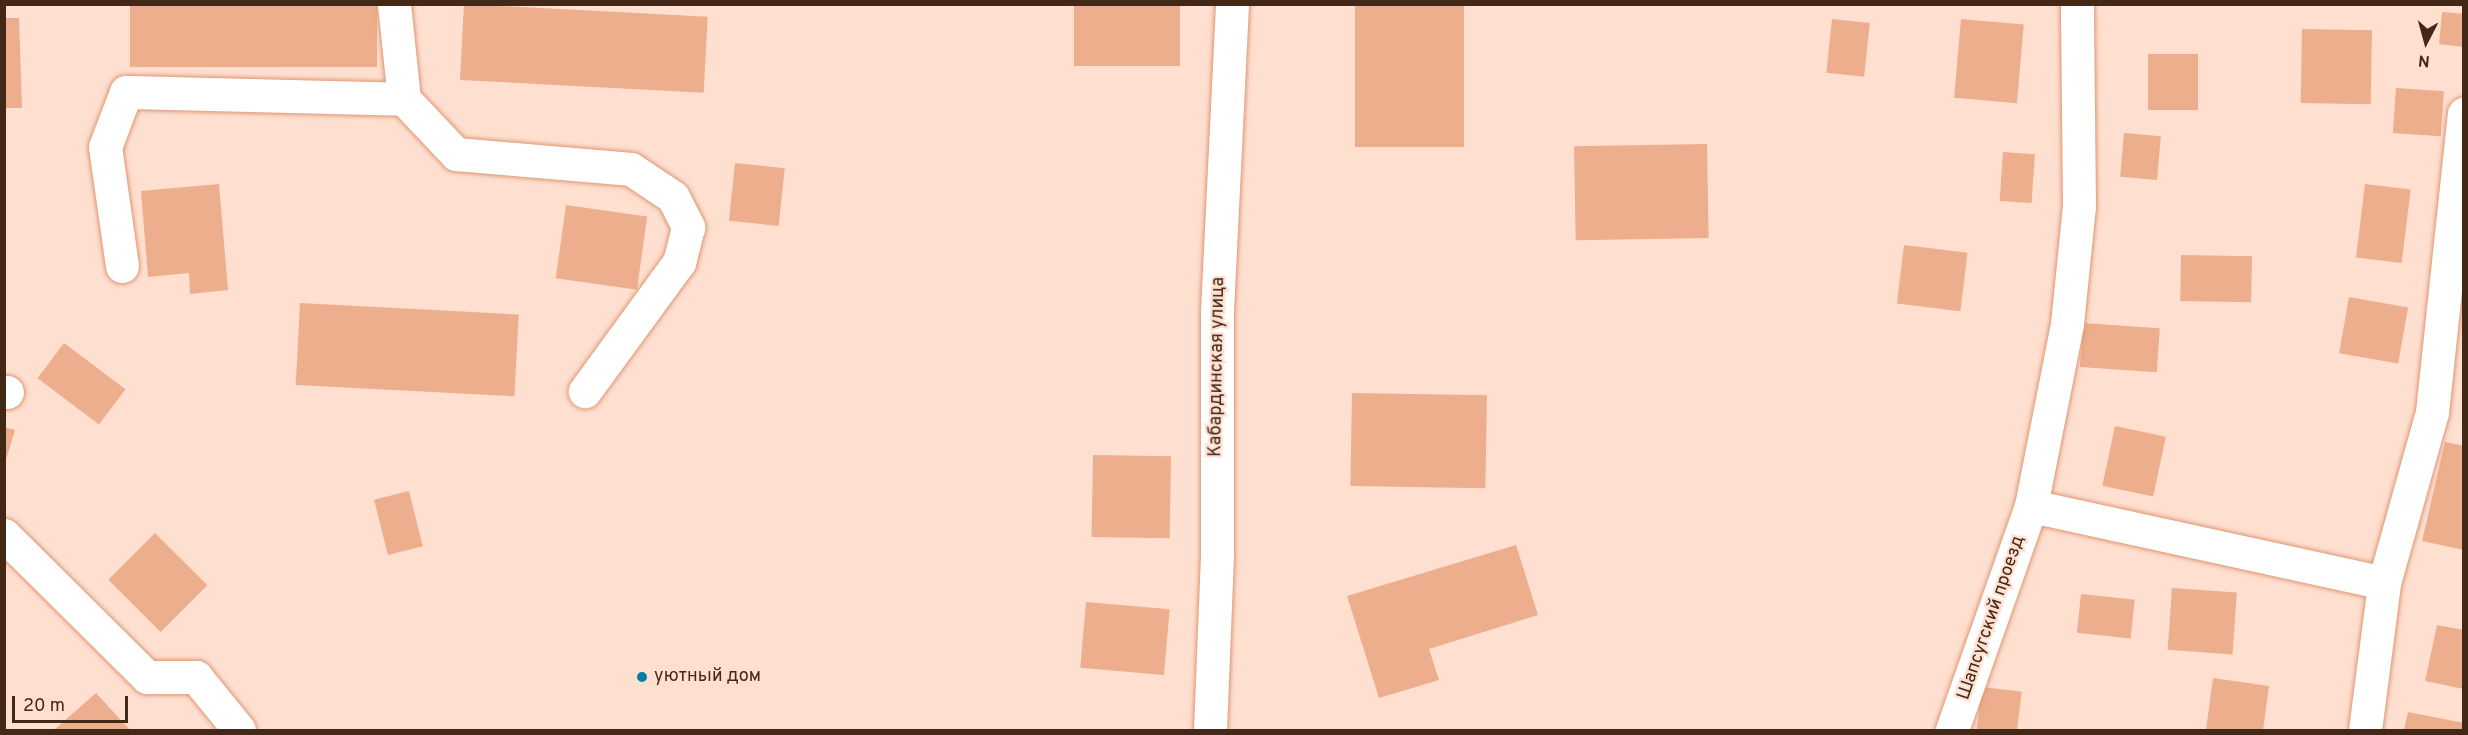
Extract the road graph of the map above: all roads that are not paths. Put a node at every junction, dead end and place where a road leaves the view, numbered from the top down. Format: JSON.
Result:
{"nodes":[{"id":1,"x":394,"y":4,"type":"edge"},
{"id":2,"x":1232,"y":4,"type":"edge"},
{"id":3,"x":2077,"y":4,"type":"edge"},
{"id":4,"x":404,"y":99,"type":"junction"},
{"id":5,"x":2463,"y":114,"type":"edge"},
{"id":6,"x":122,"y":266,"type":"dead end"},
{"id":7,"x":585,"y":391,"type":"dead end"},
{"id":8,"x":2031,"y":506,"type":"junction"},
{"id":9,"x":4,"y":535,"type":"edge"},
{"id":10,"x":2384,"y":583,"type":"junction"},
{"id":11,"x":239,"y":730,"type":"edge"},
{"id":12,"x":1210,"y":730,"type":"edge"},
{"id":13,"x":1952,"y":730,"type":"edge"},
{"id":14,"x":2365,"y":730,"type":"edge"}],
"edges":[{"from":1,"to":4,"type":"street"},
{"from":2,"to":12,"type":"street","name":"Кабардинская улица"},
{"from":3,"to":8,"type":"street","name":"Шапсугский проезд"},
{"from":4,"to":6,"type":"street"},
{"from":4,"to":7,"type":"street"},
{"from":5,"to":10,"type":"street"},
{"from":8,"to":10,"type":"street"},
{"from":8,"to":13,"type":"street","name":"Шапсугский проезд"},
{"from":9,"to":11,"type":"street"},
{"from":10,"to":14,"type":"street"}]}
